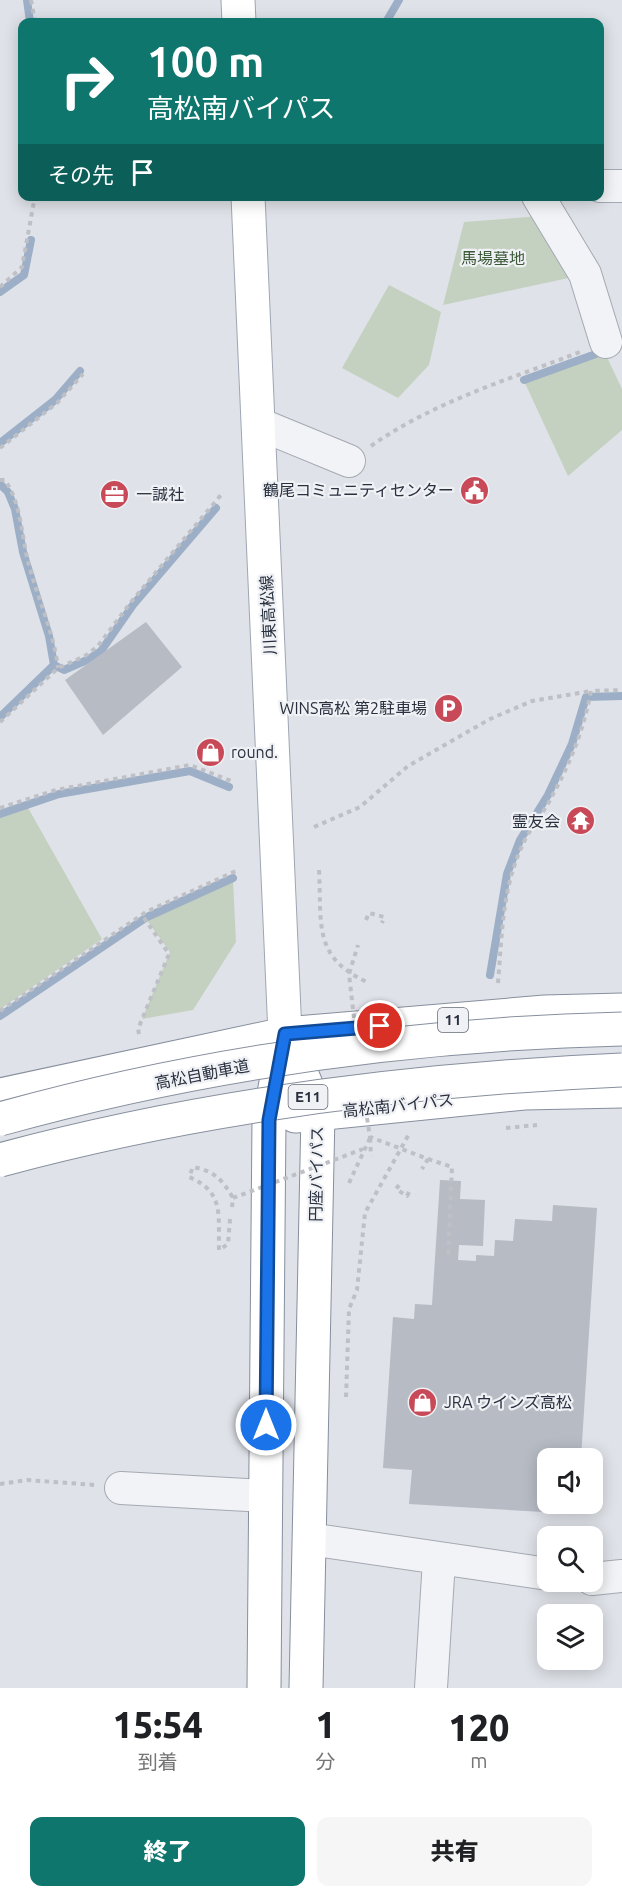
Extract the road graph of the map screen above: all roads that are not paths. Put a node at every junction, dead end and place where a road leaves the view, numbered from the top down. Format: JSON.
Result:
{"nodes":[{"id":1,"x":238,"y":0,"type":"edge"},
{"id":2,"x":239,"y":18,"type":"edge"},
{"id":3,"x":604,"y":186,"type":"edge"},
{"id":4,"x":622,"y":186,"type":"edge"},
{"id":5,"x":248,"y":201,"type":"edge"},
{"id":6,"x":541,"y":201,"type":"edge"},
{"id":7,"x":606,"y":342,"type":"road end"},
{"id":8,"x":259,"y":424,"type":"junction"},
{"id":9,"x":349,"y":461,"type":"road end"},
{"id":10,"x":622,"y":1010,"type":"edge"},
{"id":11,"x":622,"y":1029,"type":"edge"},
{"id":12,"x":285,"y":1034,"type":"junction"},
{"id":13,"x":622,"y":1070,"type":"edge"},
{"id":14,"x":622,"y":1091,"type":"edge"},
{"id":15,"x":0,"y":1095,"type":"edge"},
{"id":16,"x":318,"y":1113,"type":"junction"},
{"id":17,"x":0,"y":1119,"type":"edge"},
{"id":18,"x":269,"y":1120,"type":"junction"},
{"id":19,"x":0,"y":1160,"type":"edge"},
{"id":20,"x":0,"y":1177,"type":"edge"},
{"id":21,"x":121,"y":1488,"type":"road end"},
{"id":22,"x":266,"y":1496,"type":"junction"},
{"id":23,"x":309,"y":1539,"type":"junction"},
{"id":24,"x":439,"y":1560,"type":"junction"},
{"id":25,"x":537,"y":1573,"type":"edge"},
{"id":26,"x":622,"y":1576,"type":"edge"},
{"id":27,"x":603,"y":1578,"type":"edge"},
{"id":28,"x":264,"y":1688,"type":"edge"},
{"id":29,"x":306,"y":1688,"type":"edge"},
{"id":30,"x":431,"y":1688,"type":"edge"}],
"edges":[{"from":1,"to":2,"type":"main road"},
{"from":3,"to":4,"type":"street"},
{"from":5,"to":8,"type":"main road","name":"川東高松線"},
{"from":6,"to":7,"type":"street"},
{"from":8,"to":9,"type":"street"},
{"from":8,"to":12,"type":"main road","name":"川東高松線"},
{"from":10,"to":12,"type":"main road","number":"11"},
{"from":11,"to":17,"type":"main road","name":"高松自動車道","bridge":true},
{"from":12,"to":15,"type":"main road","number":"11"},
{"from":12,"to":16,"type":"main road","name":"円座バイパス"},
{"from":12,"to":18,"type":"main road"},
{"from":13,"to":19,"type":"main road","number":"E11","bridge":true},
{"from":14,"to":16,"type":"main road","name":"高松南バイパス"},
{"from":16,"to":18,"type":"main road","name":"高松南バイパス"},
{"from":16,"to":23,"type":"main road","name":"円座バイパス"},
{"from":18,"to":20,"type":"main road","name":"高松南バイパス"},
{"from":18,"to":22,"type":"main road"},
{"from":21,"to":22,"type":"street"},
{"from":22,"to":28,"type":"main road"},
{"from":23,"to":24,"type":"street"},
{"from":23,"to":29,"type":"main road","name":"円座バイパス"},
{"from":24,"to":25,"type":"street"},
{"from":24,"to":30,"type":"street"},
{"from":26,"to":27,"type":"street"}]}
